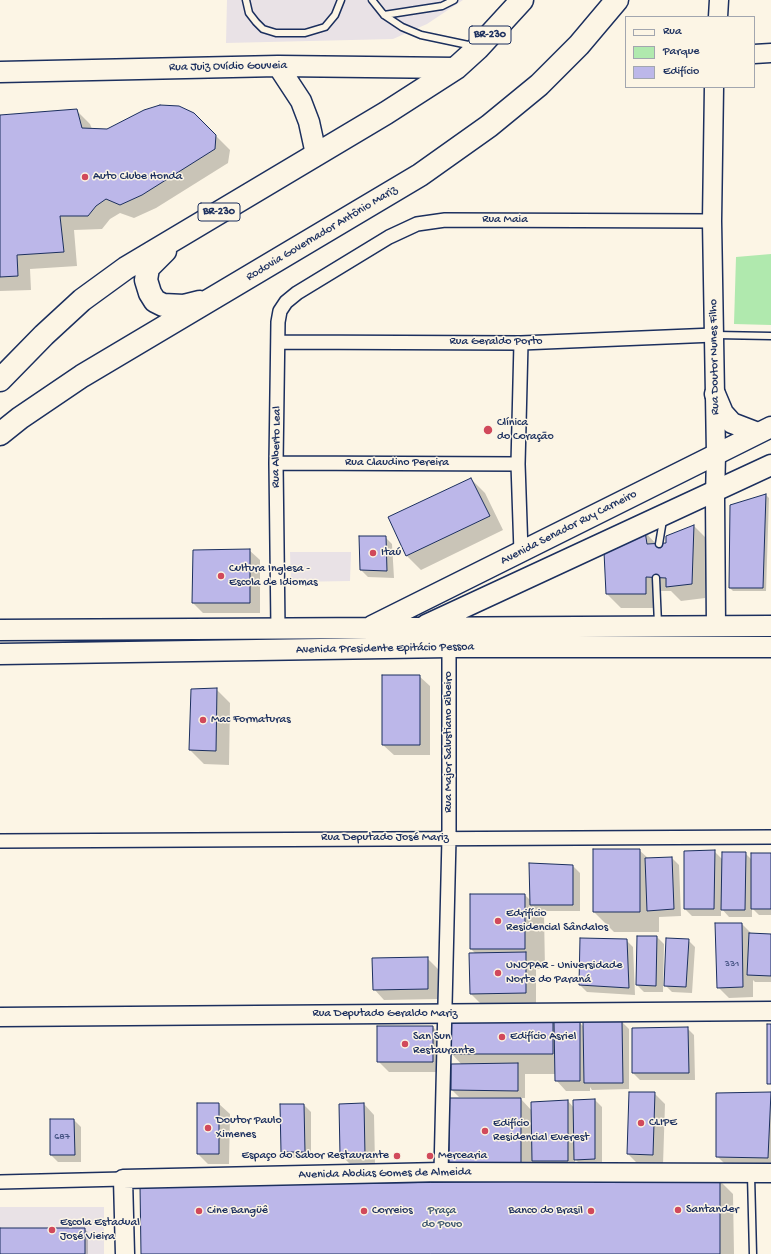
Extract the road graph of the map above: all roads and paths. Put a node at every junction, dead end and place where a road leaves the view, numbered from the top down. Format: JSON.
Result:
{"nodes":[{"id":1,"x":246,"y":0,"type":"edge"},
{"id":2,"x":341,"y":0,"type":"edge"},
{"id":3,"x":372,"y":0,"type":"edge"},
{"id":4,"x":454,"y":0,"type":"edge"},
{"id":5,"x":522,"y":0,"type":"edge"},
{"id":6,"x":617,"y":0,"type":"edge"},
{"id":7,"x":719,"y":0,"type":"edge"},
{"id":8,"x":384,"y":15,"type":"junction"},
{"id":9,"x":718,"y":16,"type":"edge"},
{"id":10,"x":478,"y":48,"type":"junction"},
{"id":11,"x":771,"y":53,"type":"edge"},
{"id":12,"x":755,"y":54,"type":"edge"},
{"id":13,"x":278,"y":66,"type":"junction"},
{"id":14,"x":456,"y":68,"type":"junction"},
{"id":15,"x":0,"y":72,"type":"edge"},
{"id":16,"x":714,"y":88,"type":"edge"},
{"id":17,"x":316,"y":154,"type":"junction"},
{"id":18,"x":712,"y":221,"type":"junction"},
{"id":19,"x":199,"y":224,"type":"junction"},
{"id":20,"x":315,"y":282,"type":"joint"},
{"id":21,"x":223,"y":293,"type":"junction"},
{"id":22,"x":714,"y":335,"type":"junction"},
{"id":23,"x":771,"y":336,"type":"edge"},
{"id":24,"x":278,"y":342,"type":"junction"},
{"id":25,"x":521,"y":343,"type":"junction"},
{"id":26,"x":0,"y":380,"type":"edge"},
{"id":27,"x":715,"y":394,"type":"junction"},
{"id":28,"x":765,"y":430,"type":"edge"},
{"id":29,"x":0,"y":434,"type":"edge"},
{"id":30,"x":716,"y":454,"type":"junction"},
{"id":31,"x":276,"y":463,"type":"junction"},
{"id":32,"x":518,"y":464,"type":"junction"},
{"id":33,"x":771,"y":465,"type":"edge"},
{"id":34,"x":716,"y":491,"type":"junction"},
{"id":35,"x":664,"y":516,"type":"junction"},
{"id":36,"x":658,"y":544,"type":"dead end"},
{"id":37,"x":521,"y":552,"type":"junction"},
{"id":38,"x":656,"y":578,"type":"dead end"},
{"id":39,"x":771,"y":626,"type":"edge"},
{"id":40,"x":716,"y":627,"type":"junction"},
{"id":41,"x":421,"y":628,"type":"junction"},
{"id":42,"x":659,"y":628,"type":"junction"},
{"id":43,"x":278,"y":629,"type":"junction"},
{"id":44,"x":367,"y":629,"type":"junction"},
{"id":45,"x":0,"y":630,"type":"edge"},
{"id":46,"x":449,"y":647,"type":"junction"},
{"id":47,"x":771,"y":647,"type":"edge"},
{"id":48,"x":394,"y":648,"type":"junction"},
{"id":49,"x":0,"y":654,"type":"edge"},
{"id":50,"x":771,"y":837,"type":"edge"},
{"id":51,"x":449,"y":838,"type":"junction"},
{"id":52,"x":0,"y":842,"type":"edge"},
{"id":53,"x":771,"y":1011,"type":"edge"},
{"id":54,"x":444,"y":1013,"type":"junction"},
{"id":55,"x":0,"y":1017,"type":"edge"},
{"id":56,"x":441,"y":1172,"type":"junction"},
{"id":57,"x":751,"y":1173,"type":"junction"},
{"id":58,"x":771,"y":1173,"type":"edge"},
{"id":59,"x":123,"y":1179,"type":"junction"},
{"id":60,"x":0,"y":1182,"type":"edge"},
{"id":61,"x":125,"y":1254,"type":"edge"},
{"id":62,"x":753,"y":1254,"type":"edge"}],
"edges":[{"from":1,"to":2,"type":"lane"},
{"from":3,"to":8,"type":"lane"},
{"from":4,"to":8,"type":"lane"},
{"from":5,"to":10,"type":"highway","number":"BR-230"},
{"from":6,"to":21,"type":"highway","name":"Rodovia Governador Antônio Mariz"},
{"from":7,"to":9,"type":"street"},
{"from":8,"to":10,"type":"lane"},
{"from":10,"to":14,"type":"highway","number":"BR-230"},
{"from":11,"to":12,"type":"street"},
{"from":13,"to":14,"type":"main road","name":"Rua Juiz Ovídio Gouveia"},
{"from":13,"to":15,"type":"main road","name":"Rua Juiz Ovídio Gouveia"},
{"from":13,"to":17,"type":"main road"},
{"from":14,"to":17,"type":"highway","number":"BR-230"},
{"from":16,"to":18,"type":"street","name":"Rua Doutor Nunes Filho"},
{"from":17,"to":19,"type":"highway","number":"BR-230"},
{"from":18,"to":20,"type":"street","name":"Rua Maia"},
{"from":18,"to":22,"type":"street","name":"Rua Doutor Nunes Filho"},
{"from":19,"to":21,"type":"highway"},
{"from":19,"to":26,"type":"highway","number":"BR-230"},
{"from":20,"to":24,"type":"street","name":"Rua Alberto Leal"},
{"from":21,"to":29,"type":"highway","name":"Rodovia Governador Antônio Mariz"},
{"from":22,"to":23,"type":"lane"},
{"from":22,"to":25,"type":"street","name":"Rua Geraldo Porto"},
{"from":22,"to":27,"type":"street","name":"Rua Doutor Nunes Filho"},
{"from":24,"to":25,"type":"street","name":"Rua Geraldo Porto"},
{"from":24,"to":31,"type":"street","name":"Rua Alberto Leal"},
{"from":25,"to":32,"type":"street"},
{"from":27,"to":28,"type":"main road"},
{"from":27,"to":30,"type":"street","name":"Rua Doutor Nunes Filho"},
{"from":28,"to":30,"type":"main road","name":"Avenida Senador Ruy Carneiro"},
{"from":30,"to":34,"type":"street","name":"Rua Doutor Nunes Filho"},
{"from":30,"to":37,"type":"main road","name":"Avenida Senador Ruy Carneiro"},
{"from":31,"to":32,"type":"street","name":"Rua Claudino Pereira"},
{"from":31,"to":43,"type":"street","name":"Rua Alberto Leal"},
{"from":32,"to":37,"type":"street"},
{"from":33,"to":34,"type":"main road"},
{"from":34,"to":35,"type":"main road"},
{"from":34,"to":40,"type":"street","name":"Rua Doutor Nunes Filho"},
{"from":35,"to":36,"type":"lane"},
{"from":35,"to":41,"type":"main road"},
{"from":37,"to":44,"type":"main road","name":"Avenida Senador Ruy Carneiro"},
{"from":38,"to":42,"type":"lane"},
{"from":39,"to":40,"type":"main road","name":"Avenida Presidente Epitácio Pessoa"},
{"from":40,"to":42,"type":"main road","name":"Avenida Presidente Epitácio Pessoa"},
{"from":41,"to":42,"type":"main road","name":"Avenida Presidente Epitácio Pessoa"},
{"from":41,"to":44,"type":"main road","name":"Avenida Presidente Epitácio Pessoa"},
{"from":41,"to":48,"type":"main road"},
{"from":43,"to":44,"type":"main road","name":"Avenida Presidente Epitácio Pessoa"},
{"from":43,"to":45,"type":"main road","name":"Avenida Presidente Epitácio Pessoa"},
{"from":46,"to":47,"type":"main road","name":"Avenida Presidente Epitácio Pessoa"},
{"from":46,"to":48,"type":"main road","name":"Avenida Presidente Epitácio Pessoa"},
{"from":46,"to":51,"type":"street","name":"Rua Major Salustiano Ribeiro"},
{"from":48,"to":49,"type":"main road","name":"Avenida Presidente Epitácio Pessoa"},
{"from":50,"to":51,"type":"street","name":"Rua Deputado José Mariz"},
{"from":51,"to":52,"type":"street","name":"Rua Deputado José Mariz"},
{"from":51,"to":54,"type":"street","name":"Rua Major Salustiano Ribeiro"},
{"from":53,"to":54,"type":"street","name":"Rua Deputado Geraldo Mariz"},
{"from":54,"to":55,"type":"street","name":"Rua Deputado Geraldo Mariz"},
{"from":54,"to":56,"type":"street","name":"Rua Major Salustiano Ribeiro"},
{"from":56,"to":57,"type":"street","name":"Avenida Abdias Gomes de Almeida"},
{"from":56,"to":59,"type":"street","name":"Avenida Abdias Gomes de Almeida"},
{"from":57,"to":58,"type":"street","name":"Avenida Abdias Gomes de Almeida"},
{"from":57,"to":62,"type":"lane"},
{"from":59,"to":60,"type":"street","name":"Avenida Abdias Gomes de Almeida"},
{"from":59,"to":61,"type":"street"}]}
